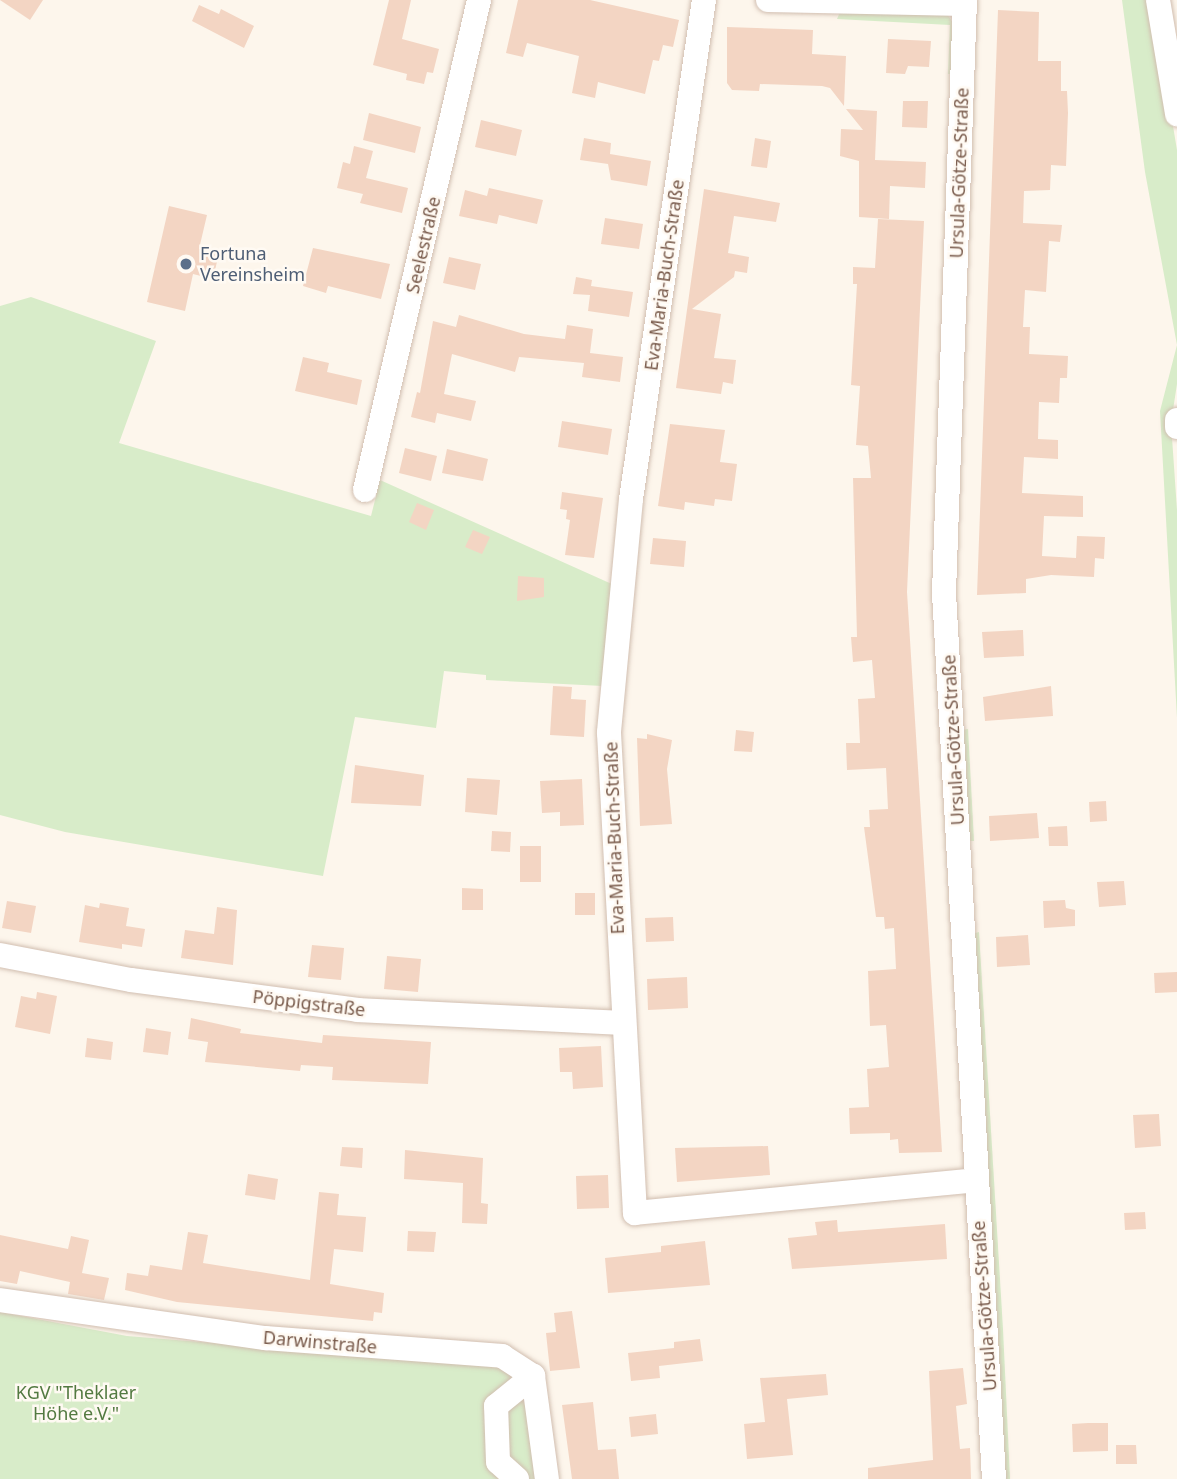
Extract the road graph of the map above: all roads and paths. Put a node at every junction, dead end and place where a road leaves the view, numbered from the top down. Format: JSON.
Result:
{"nodes":[{"id":1,"x":479,"y":0,"type":"edge"},
{"id":2,"x":704,"y":0,"type":"edge"},
{"id":3,"x":768,"y":0,"type":"edge"},
{"id":4,"x":1158,"y":0,"type":"edge"},
{"id":5,"x":965,"y":2,"type":"edge"},
{"id":6,"x":1177,"y":114,"type":"edge"},
{"id":7,"x":1177,"y":420,"type":"edge"},
{"id":8,"x":1177,"y":428,"type":"edge"},
{"id":9,"x":365,"y":490,"type":"dead end"},
{"id":10,"x":0,"y":955,"type":"edge"},
{"id":11,"x":622,"y":1023,"type":"junction"},
{"id":12,"x":976,"y":1180,"type":"junction"},
{"id":13,"x":0,"y":1300,"type":"edge"},
{"id":14,"x":533,"y":1376,"type":"junction"},
{"id":15,"x":517,"y":1479,"type":"edge"},
{"id":16,"x":548,"y":1479,"type":"edge"},
{"id":17,"x":994,"y":1479,"type":"edge"}],
"edges":[{"from":1,"to":9,"type":"street","name":"Seelestraße"},
{"from":2,"to":11,"type":"street","name":"Eva-Maria-Buch-Straße"},
{"from":3,"to":5,"type":"street"},
{"from":4,"to":6,"type":"street"},
{"from":5,"to":12,"type":"street","name":"Ursula-Götze-Straße"},
{"from":7,"to":8,"type":"street"},
{"from":10,"to":11,"type":"street","name":"Pöppigstraße"},
{"from":11,"to":12,"type":"street","name":"Eva-Maria-Buch-Straße"},
{"from":12,"to":17,"type":"street","name":"Ursula-Götze-Straße"},
{"from":13,"to":14,"type":"street","name":"Darwinstraße"},
{"from":14,"to":15,"type":"street"},
{"from":14,"to":16,"type":"street"}]}
